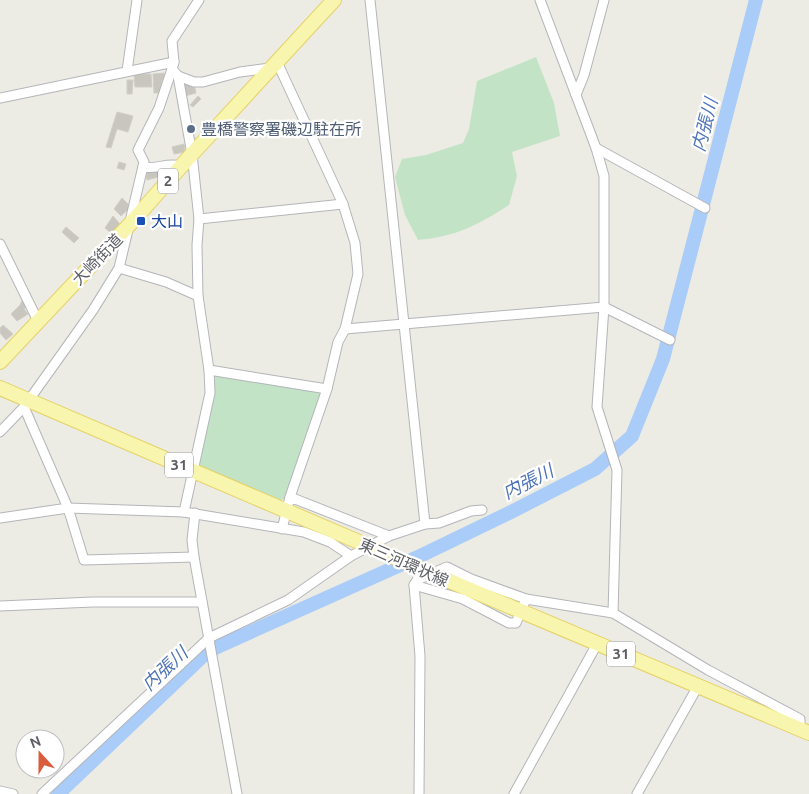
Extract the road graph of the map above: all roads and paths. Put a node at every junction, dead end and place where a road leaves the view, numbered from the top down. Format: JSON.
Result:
{"nodes":[{"id":1,"x":137,"y":0,"type":"edge"},
{"id":2,"x":199,"y":0,"type":"edge"},
{"id":3,"x":334,"y":0,"type":"edge"},
{"id":4,"x":370,"y":0,"type":"edge"},
{"id":5,"x":540,"y":0,"type":"edge"},
{"id":6,"x":604,"y":0,"type":"edge"},
{"id":7,"x":173,"y":65,"type":"junction"},
{"id":8,"x":274,"y":65,"type":"junction"},
{"id":9,"x":127,"y":71,"type":"junction"},
{"id":10,"x":178,"y":76,"type":"junction"},
{"id":11,"x":576,"y":95,"type":"junction"},
{"id":12,"x":0,"y":98,"type":"edge"},
{"id":13,"x":596,"y":148,"type":"junction"},
{"id":14,"x":192,"y":154,"type":"junction"},
{"id":15,"x":181,"y":166,"type":"junction"},
{"id":16,"x":143,"y":167,"type":"junction"},
{"id":17,"x":343,"y":204,"type":"junction"},
{"id":18,"x":705,"y":208,"type":"dead end"},
{"id":19,"x":199,"y":219,"type":"junction"},
{"id":20,"x":131,"y":223,"type":"junction"},
{"id":21,"x":0,"y":244,"type":"edge"},
{"id":22,"x":119,"y":268,"type":"junction"},
{"id":23,"x":198,"y":296,"type":"junction"},
{"id":24,"x":604,"y":307,"type":"junction"},
{"id":25,"x":38,"y":321,"type":"junction"},
{"id":26,"x":404,"y":324,"type":"junction"},
{"id":27,"x":345,"y":329,"type":"junction"},
{"id":28,"x":670,"y":340,"type":"dead end"},
{"id":29,"x":0,"y":362,"type":"edge"},
{"id":30,"x":209,"y":370,"type":"junction"},
{"id":31,"x":0,"y":388,"type":"edge"},
{"id":32,"x":327,"y":389,"type":"junction"},
{"id":33,"x":26,"y":403,"type":"junction"},
{"id":34,"x":0,"y":432,"type":"edge"},
{"id":35,"x":194,"y":471,"type":"junction"},
{"id":36,"x":288,"y":504,"type":"junction"},
{"id":37,"x":68,"y":508,"type":"junction"},
{"id":38,"x":482,"y":510,"type":"dead end"},
{"id":39,"x":184,"y":512,"type":"junction"},
{"id":40,"x":195,"y":513,"type":"junction"},
{"id":41,"x":0,"y":518,"type":"edge"},
{"id":42,"x":425,"y":524,"type":"junction"},
{"id":43,"x":282,"y":529,"type":"junction"},
{"id":44,"x":389,"y":536,"type":"junction"},
{"id":45,"x":351,"y":556,"type":"junction"},
{"id":46,"x":194,"y":557,"type":"junction"},
{"id":47,"x":414,"y":585,"type":"junction"},
{"id":48,"x":526,"y":599,"type":"junction"},
{"id":49,"x":202,"y":602,"type":"junction"},
{"id":50,"x":0,"y":606,"type":"edge"},
{"id":51,"x":522,"y":613,"type":"junction"},
{"id":52,"x":613,"y":613,"type":"junction"},
{"id":53,"x":208,"y":638,"type":"junction"},
{"id":54,"x":597,"y":644,"type":"junction"},
{"id":55,"x":698,"y":686,"type":"junction"},
{"id":56,"x":804,"y":731,"type":"edge"},
{"id":57,"x":0,"y":791,"type":"edge"},
{"id":58,"x":13,"y":794,"type":"edge"},
{"id":59,"x":42,"y":794,"type":"edge"},
{"id":60,"x":237,"y":794,"type":"edge"},
{"id":61,"x":419,"y":794,"type":"edge"},
{"id":62,"x":514,"y":794,"type":"edge"},
{"id":63,"x":638,"y":794,"type":"edge"}],
"edges":[{"from":1,"to":9,"type":"street"},
{"from":2,"to":7,"type":"street"},
{"from":3,"to":8,"type":"main road","name":"大崎街道","number":"2"},
{"from":4,"to":26,"type":"street"},
{"from":5,"to":11,"type":"street"},
{"from":6,"to":11,"type":"street"},
{"from":7,"to":9,"type":"street"},
{"from":7,"to":10,"type":"street"},
{"from":7,"to":16,"type":"street"},
{"from":8,"to":10,"type":"street"},
{"from":8,"to":14,"type":"main road","name":"大崎街道","number":"2"},
{"from":8,"to":17,"type":"street"},
{"from":9,"to":12,"type":"street"},
{"from":10,"to":14,"type":"street"},
{"from":11,"to":13,"type":"street"},
{"from":13,"to":18,"type":"street"},
{"from":13,"to":24,"type":"street"},
{"from":14,"to":15,"type":"main road","name":"大崎街道","number":"2"},
{"from":14,"to":19,"type":"street"},
{"from":15,"to":16,"type":"street"},
{"from":15,"to":20,"type":"main road","name":"大崎街道","number":"2"},
{"from":16,"to":20,"type":"street"},
{"from":17,"to":19,"type":"street"},
{"from":17,"to":27,"type":"street"},
{"from":19,"to":23,"type":"street"},
{"from":20,"to":22,"type":"street"},
{"from":20,"to":25,"type":"main road","name":"大崎街道","number":"2"},
{"from":21,"to":25,"type":"street"},
{"from":22,"to":23,"type":"street"},
{"from":22,"to":33,"type":"street"},
{"from":23,"to":30,"type":"street"},
{"from":24,"to":26,"type":"street"},
{"from":24,"to":28,"type":"street"},
{"from":24,"to":52,"type":"street"},
{"from":25,"to":29,"type":"main road","name":"大崎街道","number":"2"},
{"from":26,"to":27,"type":"street"},
{"from":26,"to":42,"type":"street"},
{"from":27,"to":32,"type":"street"},
{"from":30,"to":32,"type":"street"},
{"from":30,"to":35,"type":"street"},
{"from":31,"to":33,"type":"main road","name":"東三河環状線","number":"31"},
{"from":32,"to":36,"type":"street"},
{"from":33,"to":34,"type":"street"},
{"from":33,"to":35,"type":"main road","name":"東三河環状線","number":"31"},
{"from":33,"to":37,"type":"street"},
{"from":35,"to":36,"type":"main road","name":"東三河環状線","number":"31"},
{"from":35,"to":39,"type":"street"},
{"from":36,"to":43,"type":"street"},
{"from":36,"to":44,"type":"street"},
{"from":36,"to":51,"type":"main road","name":"東三河環状線","number":"31","bridge":true},
{"from":37,"to":39,"type":"street"},
{"from":37,"to":41,"type":"street"},
{"from":37,"to":46,"type":"street"},
{"from":38,"to":42,"type":"street"},
{"from":39,"to":40,"type":"street"},
{"from":40,"to":43,"type":"street"},
{"from":40,"to":46,"type":"street"},
{"from":42,"to":44,"type":"street"},
{"from":43,"to":45,"type":"street"},
{"from":44,"to":45,"type":"street"},
{"from":45,"to":53,"type":"street"},
{"from":46,"to":49,"type":"street"},
{"from":47,"to":48,"type":"street"},
{"from":47,"to":51,"type":"street"},
{"from":47,"to":61,"type":"street"},
{"from":48,"to":51,"type":"street"},
{"from":48,"to":52,"type":"street"},
{"from":49,"to":50,"type":"street"},
{"from":49,"to":53,"type":"street"},
{"from":51,"to":54,"type":"main road","name":"東三河環状線","number":"31"},
{"from":52,"to":56,"type":"street"},
{"from":53,"to":59,"type":"street"},
{"from":53,"to":60,"type":"street"},
{"from":54,"to":55,"type":"main road","name":"東三河環状線","number":"31"},
{"from":54,"to":62,"type":"street"},
{"from":55,"to":56,"type":"main road","name":"東三河環状線","number":"31"},
{"from":55,"to":63,"type":"street"},
{"from":57,"to":58,"type":"street"}]}
